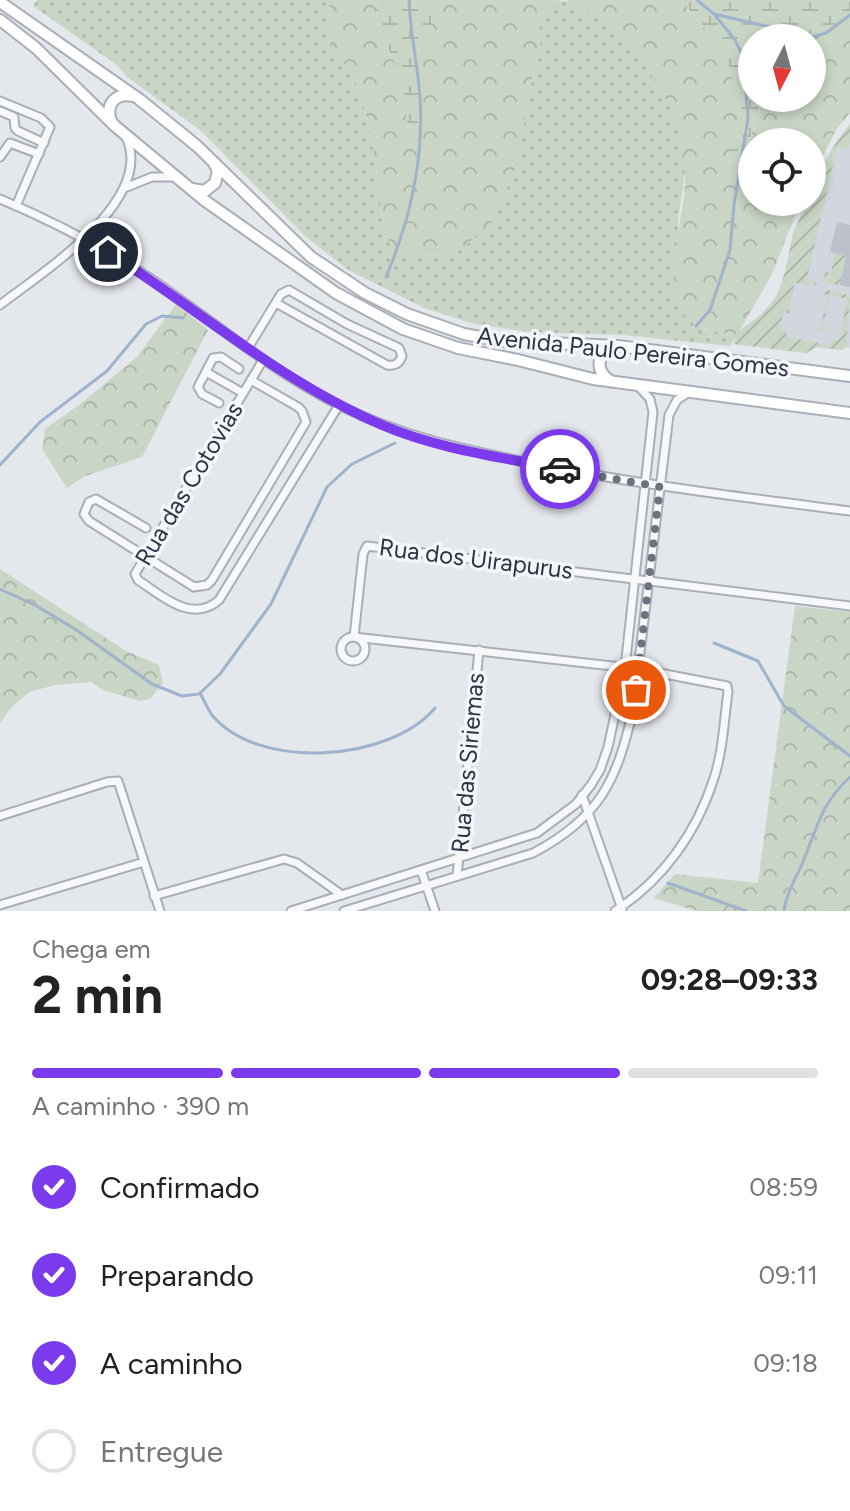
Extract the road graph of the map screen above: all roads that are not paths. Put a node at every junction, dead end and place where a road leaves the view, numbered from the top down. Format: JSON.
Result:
{"nodes":[{"id":1,"x":0,"y":2,"type":"edge"},
{"id":2,"x":0,"y":20,"type":"edge"},
{"id":3,"x":139,"y":99,"type":"junction"},
{"id":4,"x":0,"y":101,"type":"edge"},
{"id":5,"x":0,"y":111,"type":"edge"},
{"id":6,"x":115,"y":126,"type":"junction"},
{"id":7,"x":125,"y":135,"type":"junction"},
{"id":8,"x":44,"y":143,"type":"junction"},
{"id":9,"x":39,"y":154,"type":"junction"},
{"id":10,"x":0,"y":157,"type":"edge"},
{"id":11,"x":213,"y":161,"type":"junction"},
{"id":12,"x":176,"y":177,"type":"junction"},
{"id":13,"x":188,"y":187,"type":"junction"},
{"id":14,"x":125,"y":188,"type":"junction"},
{"id":15,"x":0,"y":199,"type":"edge"},
{"id":16,"x":16,"y":206,"type":"junction"},
{"id":17,"x":86,"y":238,"type":"junction"},
{"id":18,"x":276,"y":303,"type":"junction"},
{"id":19,"x":0,"y":305,"type":"edge"},
{"id":20,"x":618,"y":346,"type":"junction"},
{"id":21,"x":248,"y":348,"type":"junction"},
{"id":22,"x":263,"y":360,"type":"junction"},
{"id":23,"x":239,"y":369,"type":"dead end"},
{"id":24,"x":206,"y":372,"type":"junction"},
{"id":25,"x":850,"y":376,"type":"edge"},
{"id":26,"x":251,"y":380,"type":"junction"},
{"id":27,"x":615,"y":382,"type":"junction"},
{"id":28,"x":636,"y":385,"type":"junction"},
{"id":29,"x":689,"y":392,"type":"junction"},
{"id":30,"x":243,"y":393,"type":"junction"},
{"id":31,"x":219,"y":403,"type":"dead end"},
{"id":32,"x":339,"y":405,"type":"junction"},
{"id":33,"x":850,"y":413,"type":"edge"},
{"id":34,"x":644,"y":485,"type":"junction"},
{"id":35,"x":660,"y":487,"type":"junction"},
{"id":36,"x":850,"y":511,"type":"edge"},
{"id":37,"x":146,"y":528,"type":"dead end"},
{"id":38,"x":145,"y":556,"type":"junction"},
{"id":39,"x":634,"y":579,"type":"junction"},
{"id":40,"x":648,"y":581,"type":"junction"},
{"id":41,"x":850,"y":606,"type":"edge"},
{"id":42,"x":479,"y":650,"type":"junction"},
{"id":43,"x":625,"y":668,"type":"junction"},
{"id":44,"x":639,"y":669,"type":"junction"},
{"id":45,"x":582,"y":795,"type":"junction"},
{"id":46,"x":588,"y":813,"type":"junction"},
{"id":47,"x":0,"y":816,"type":"edge"},
{"id":48,"x":459,"y":859,"type":"junction"},
{"id":49,"x":144,"y":862,"type":"junction"},
{"id":50,"x":421,"y":870,"type":"junction"},
{"id":51,"x":457,"y":876,"type":"junction"},
{"id":52,"x":427,"y":885,"type":"junction"},
{"id":53,"x":342,"y":895,"type":"junction"},
{"id":54,"x":154,"y":896,"type":"junction"},
{"id":55,"x":0,"y":905,"type":"edge"},
{"id":56,"x":620,"y":910,"type":"edge"},
{"id":57,"x":160,"y":911,"type":"edge"},
{"id":58,"x":291,"y":911,"type":"edge"},
{"id":59,"x":344,"y":911,"type":"edge"},
{"id":60,"x":435,"y":911,"type":"edge"}],
"edges":[{"from":1,"to":3,"type":"main road","name":"Avenida Paulo Pereira Gomes"},
{"from":2,"to":6,"type":"main road","name":"Avenida Paulo Pereira Gomes"},
{"from":3,"to":6,"type":"main road"},
{"from":3,"to":11,"type":"main road","name":"Avenida Paulo Pereira Gomes"},
{"from":4,"to":8,"type":"street"},
{"from":5,"to":8,"type":"street"},
{"from":6,"to":7,"type":"main road","name":"Avenida Paulo Pereira Gomes"},
{"from":7,"to":12,"type":"main road","name":"Avenida Paulo Pereira Gomes"},
{"from":7,"to":14,"type":"street"},
{"from":8,"to":9,"type":"street"},
{"from":9,"to":10,"type":"street"},
{"from":9,"to":16,"type":"street"},
{"from":11,"to":13,"type":"main road"},
{"from":11,"to":20,"type":"main road","name":"Avenida Paulo Pereira Gomes"},
{"from":12,"to":13,"type":"main road","name":"Avenida Paulo Pereira Gomes"},
{"from":12,"to":14,"type":"street"},
{"from":13,"to":27,"type":"main road","name":"Avenida Paulo Pereira Gomes"},
{"from":14,"to":17,"type":"street"},
{"from":15,"to":16,"type":"street"},
{"from":16,"to":17,"type":"street"},
{"from":17,"to":19,"type":"street"},
{"from":17,"to":21,"type":"street"},
{"from":18,"to":18,"type":"street"},
{"from":18,"to":21,"type":"street"},
{"from":20,"to":25,"type":"main road","name":"Avenida Paulo Pereira Gomes"},
{"from":20,"to":27,"type":"main road"},
{"from":21,"to":22,"type":"street"},
{"from":22,"to":26,"type":"street","name":"Rua das Cotovias"},
{"from":22,"to":32,"type":"street"},
{"from":23,"to":24,"type":"street"},
{"from":24,"to":30,"type":"street"},
{"from":24,"to":31,"type":"street"},
{"from":26,"to":30,"type":"street","name":"Rua das Cotovias"},
{"from":26,"to":38,"type":"street"},
{"from":27,"to":28,"type":"main road","name":"Avenida Paulo Pereira Gomes"},
{"from":28,"to":29,"type":"main road","name":"Avenida Paulo Pereira Gomes"},
{"from":28,"to":34,"type":"street"},
{"from":29,"to":33,"type":"main road","name":"Avenida Paulo Pereira Gomes"},
{"from":29,"to":35,"type":"street"},
{"from":30,"to":38,"type":"street","name":"Rua das Cotovias"},
{"from":32,"to":34,"type":"street"},
{"from":32,"to":38,"type":"street","name":"Rua das Cotovias"},
{"from":34,"to":35,"type":"street"},
{"from":34,"to":39,"type":"street"},
{"from":35,"to":36,"type":"street"},
{"from":35,"to":40,"type":"street"},
{"from":37,"to":38,"type":"street"},
{"from":39,"to":40,"type":"street","name":"Rua dos Uirapurus"},
{"from":39,"to":42,"type":"street","name":"Rua dos Uirapurus"},
{"from":39,"to":43,"type":"street"},
{"from":40,"to":41,"type":"street","name":"Rua dos Uirapurus"},
{"from":40,"to":44,"type":"street"},
{"from":42,"to":43,"type":"street","name":"Rua dos Uirapurus"},
{"from":42,"to":48,"type":"street","name":"Rua das Siriemas"},
{"from":43,"to":44,"type":"street","name":"Rua dos Uirapurus"},
{"from":43,"to":45,"type":"street"},
{"from":44,"to":46,"type":"street"},
{"from":44,"to":56,"type":"street","name":"Rua dos Uirapurus"},
{"from":45,"to":46,"type":"street"},
{"from":45,"to":48,"type":"street"},
{"from":46,"to":51,"type":"street"},
{"from":46,"to":56,"type":"street"},
{"from":47,"to":49,"type":"street"},
{"from":48,"to":50,"type":"street"},
{"from":48,"to":51,"type":"street","name":"Rua das Siriemas"},
{"from":49,"to":54,"type":"street"},
{"from":49,"to":55,"type":"street"},
{"from":50,"to":52,"type":"street"},
{"from":50,"to":53,"type":"street"},
{"from":51,"to":52,"type":"street"},
{"from":52,"to":59,"type":"street"},
{"from":52,"to":60,"type":"street"},
{"from":53,"to":54,"type":"street"},
{"from":53,"to":58,"type":"street"},
{"from":54,"to":57,"type":"street"}]}
